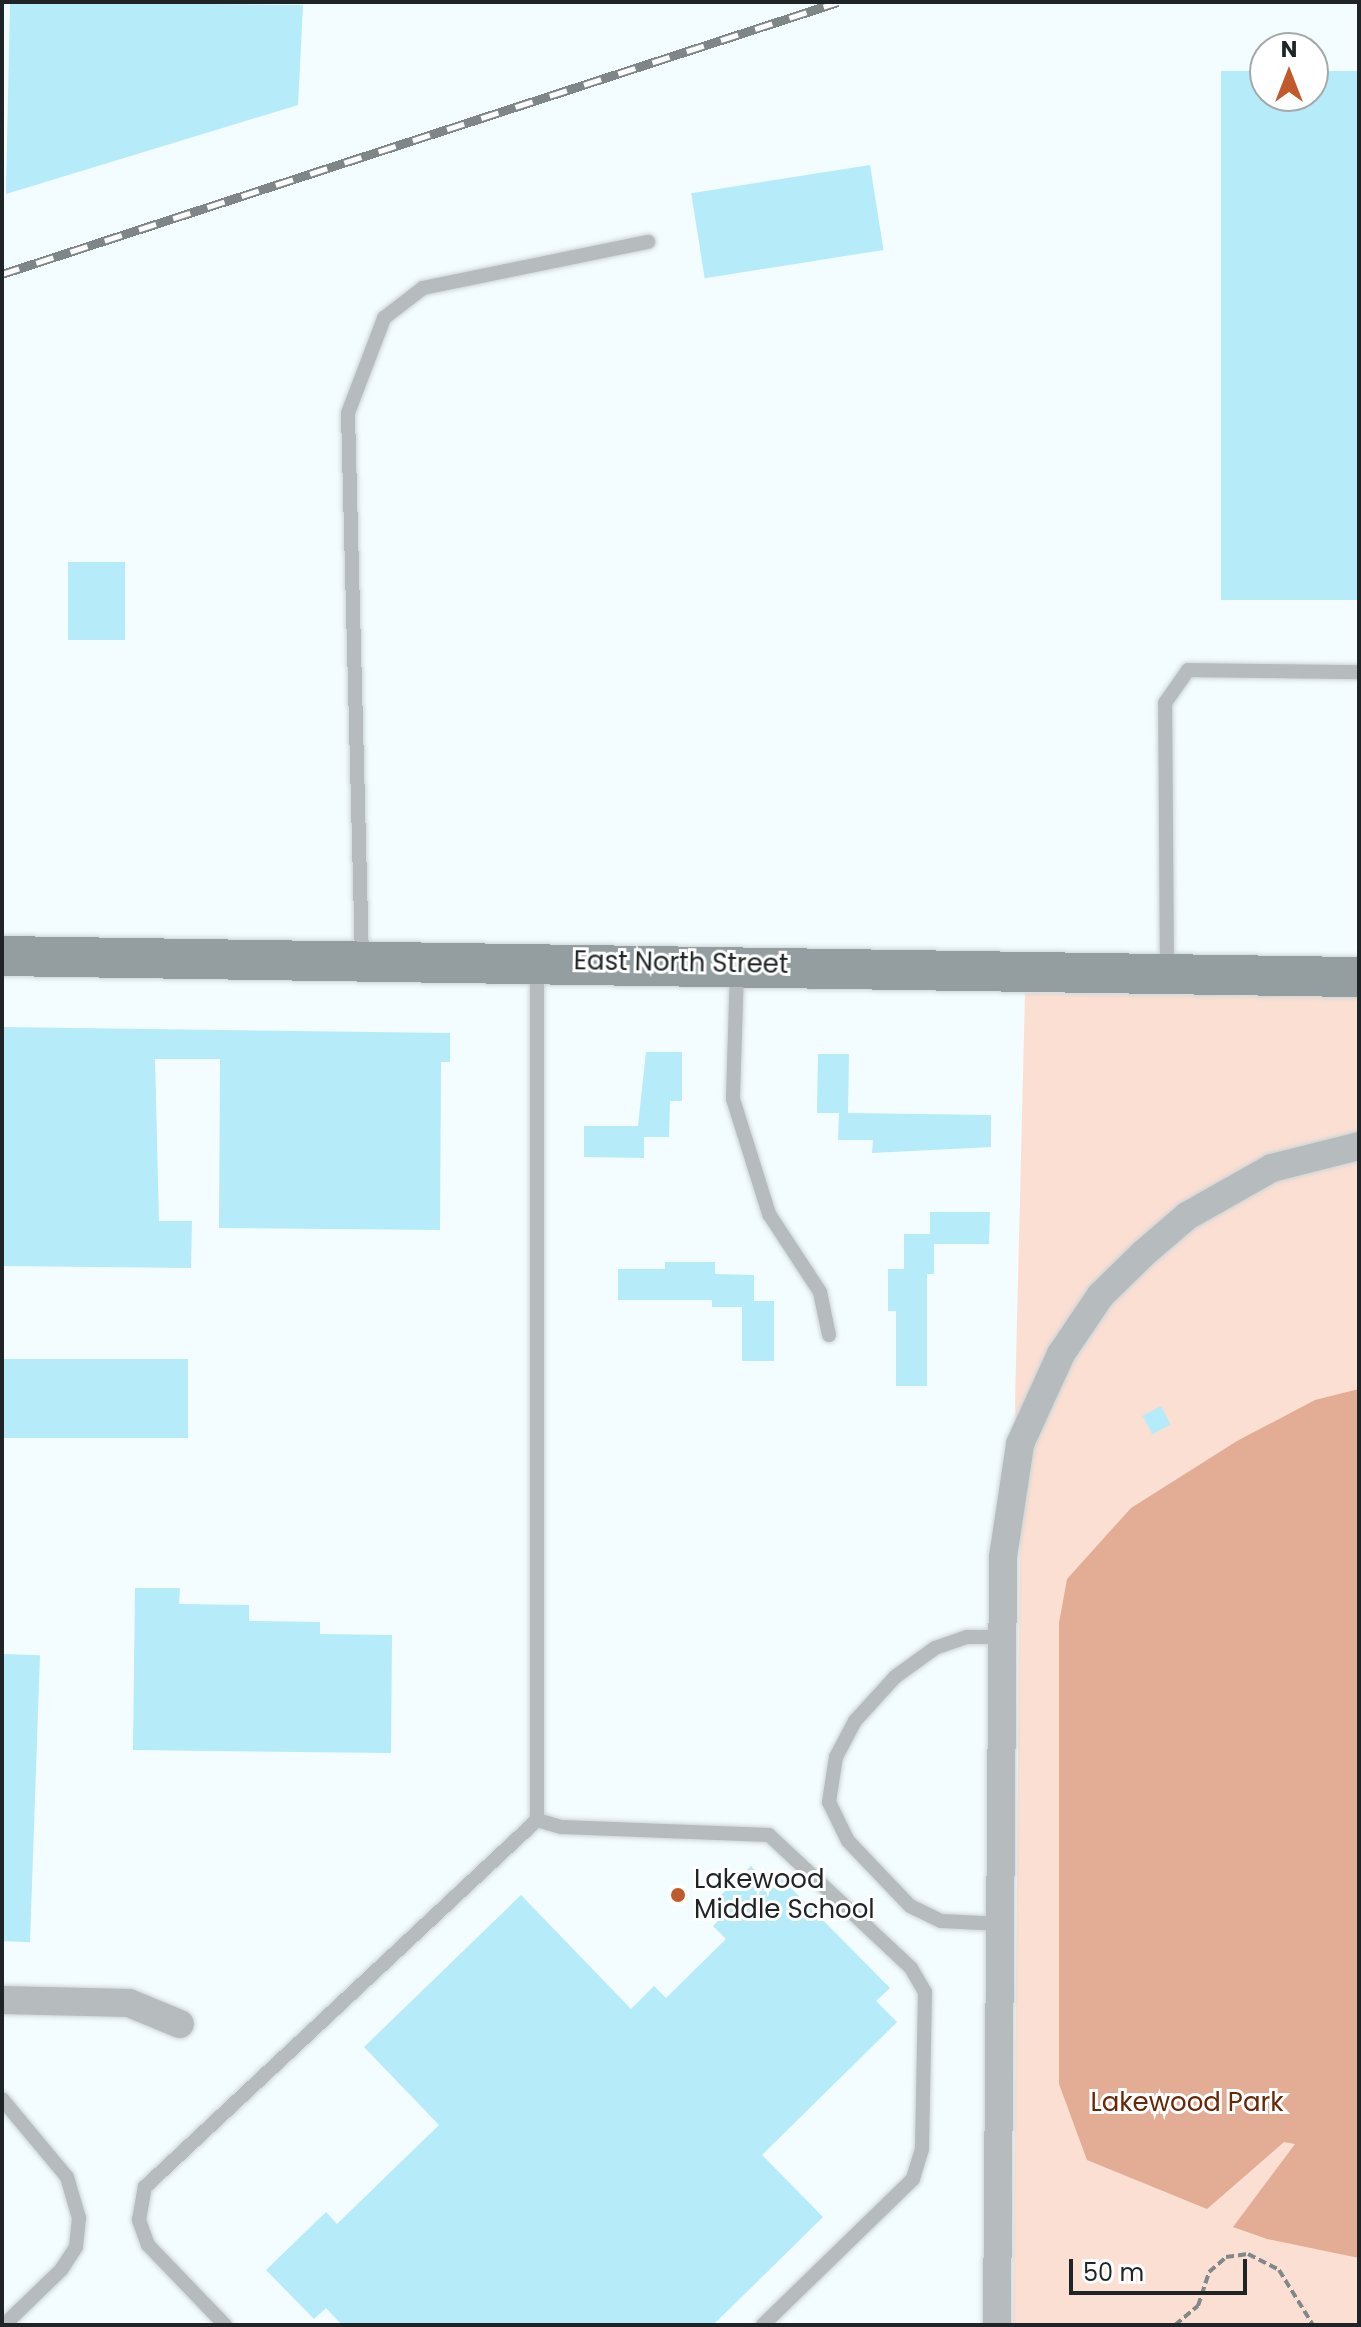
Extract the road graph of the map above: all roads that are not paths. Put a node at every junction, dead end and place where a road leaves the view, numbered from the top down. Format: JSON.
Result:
{"nodes":[{"id":1,"x":648,"y":242,"type":"dead end"},
{"id":2,"x":1359,"y":672,"type":"edge"},
{"id":3,"x":2,"y":956,"type":"edge"},
{"id":4,"x":362,"y":959,"type":"junction"},
{"id":5,"x":537,"y":961,"type":"junction"},
{"id":6,"x":737,"y":964,"type":"junction"},
{"id":7,"x":1167,"y":970,"type":"junction"},
{"id":8,"x":1359,"y":977,"type":"edge"},
{"id":9,"x":1359,"y":1146,"type":"edge"},
{"id":10,"x":829,"y":1335,"type":"dead end"},
{"id":11,"x":1004,"y":1637,"type":"junction"},
{"id":12,"x":537,"y":1820,"type":"junction"},
{"id":13,"x":1002,"y":1924,"type":"junction"},
{"id":14,"x":2,"y":2000,"type":"edge"},
{"id":15,"x":180,"y":2024,"type":"dead end"},
{"id":16,"x":2,"y":2099,"type":"edge"},
{"id":17,"x":4,"y":2325,"type":"edge"},
{"id":18,"x":225,"y":2325,"type":"edge"},
{"id":19,"x":763,"y":2325,"type":"edge"},
{"id":20,"x":997,"y":2325,"type":"edge"}],
"edges":[{"from":1,"to":4,"type":"lane"},
{"from":2,"to":7,"type":"lane"},
{"from":3,"to":4,"type":"street","name":"East North Street"},
{"from":4,"to":5,"type":"street","name":"East North Street"},
{"from":5,"to":6,"type":"street","name":"East North Street"},
{"from":5,"to":12,"type":"lane"},
{"from":6,"to":7,"type":"street","name":"East North Street"},
{"from":6,"to":10,"type":"lane"},
{"from":7,"to":8,"type":"street","name":"East North Street"},
{"from":9,"to":11,"type":"street"},
{"from":11,"to":13,"type":"street"},
{"from":11,"to":13,"type":"lane"},
{"from":12,"to":18,"type":"lane"},
{"from":12,"to":19,"type":"lane"},
{"from":13,"to":20,"type":"street"},
{"from":14,"to":15,"type":"street"},
{"from":16,"to":17,"type":"lane"}]}
